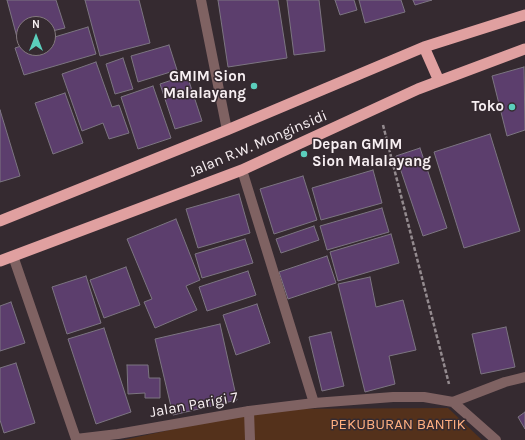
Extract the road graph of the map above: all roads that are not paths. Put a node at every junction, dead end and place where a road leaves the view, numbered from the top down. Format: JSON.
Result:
{"nodes":[{"id":1,"x":201,"y":0,"type":"edge"},
{"id":2,"x":525,"y":16,"type":"edge"},
{"id":3,"x":424,"y":47,"type":"junction"},
{"id":4,"x":520,"y":50,"type":"edge"},
{"id":5,"x":439,"y":81,"type":"junction"},
{"id":6,"x":227,"y":130,"type":"junction"},
{"id":7,"x":242,"y":170,"type":"junction"},
{"id":8,"x":0,"y":221,"type":"edge"},
{"id":9,"x":13,"y":256,"type":"junction"},
{"id":10,"x":0,"y":261,"type":"edge"},
{"id":11,"x":525,"y":377,"type":"edge"},
{"id":12,"x":453,"y":402,"type":"junction"},
{"id":13,"x":314,"y":403,"type":"junction"},
{"id":14,"x":249,"y":410,"type":"junction"},
{"id":15,"x":74,"y":440,"type":"edge"},
{"id":16,"x":250,"y":440,"type":"edge"},
{"id":17,"x":496,"y":440,"type":"edge"}],
"edges":[{"from":1,"to":6,"type":"street"},
{"from":2,"to":3,"type":"highway","name":"Jalan R.W. Monginsidi"},
{"from":3,"to":5,"type":"highway"},
{"from":3,"to":6,"type":"highway","name":"Jalan R.W. Monginsidi"},
{"from":4,"to":5,"type":"highway","name":"Jalan R.W. Monginsidi"},
{"from":5,"to":7,"type":"highway","name":"Jalan R.W. Monginsidi"},
{"from":6,"to":8,"type":"highway","name":"Jalan R.W. Monginsidi"},
{"from":7,"to":9,"type":"highway","name":"Jalan R.W. Monginsidi"},
{"from":7,"to":13,"type":"street"},
{"from":9,"to":10,"type":"highway","name":"Jalan R.W. Monginsidi"},
{"from":9,"to":15,"type":"street","name":"Jalan Parigi 7"},
{"from":11,"to":12,"type":"street"},
{"from":12,"to":13,"type":"street","name":"Jalan Parigi 7"},
{"from":12,"to":17,"type":"street"},
{"from":13,"to":14,"type":"street","name":"Jalan Parigi 7"},
{"from":14,"to":15,"type":"street","name":"Jalan Parigi 7"},
{"from":14,"to":16,"type":"street"}]}
